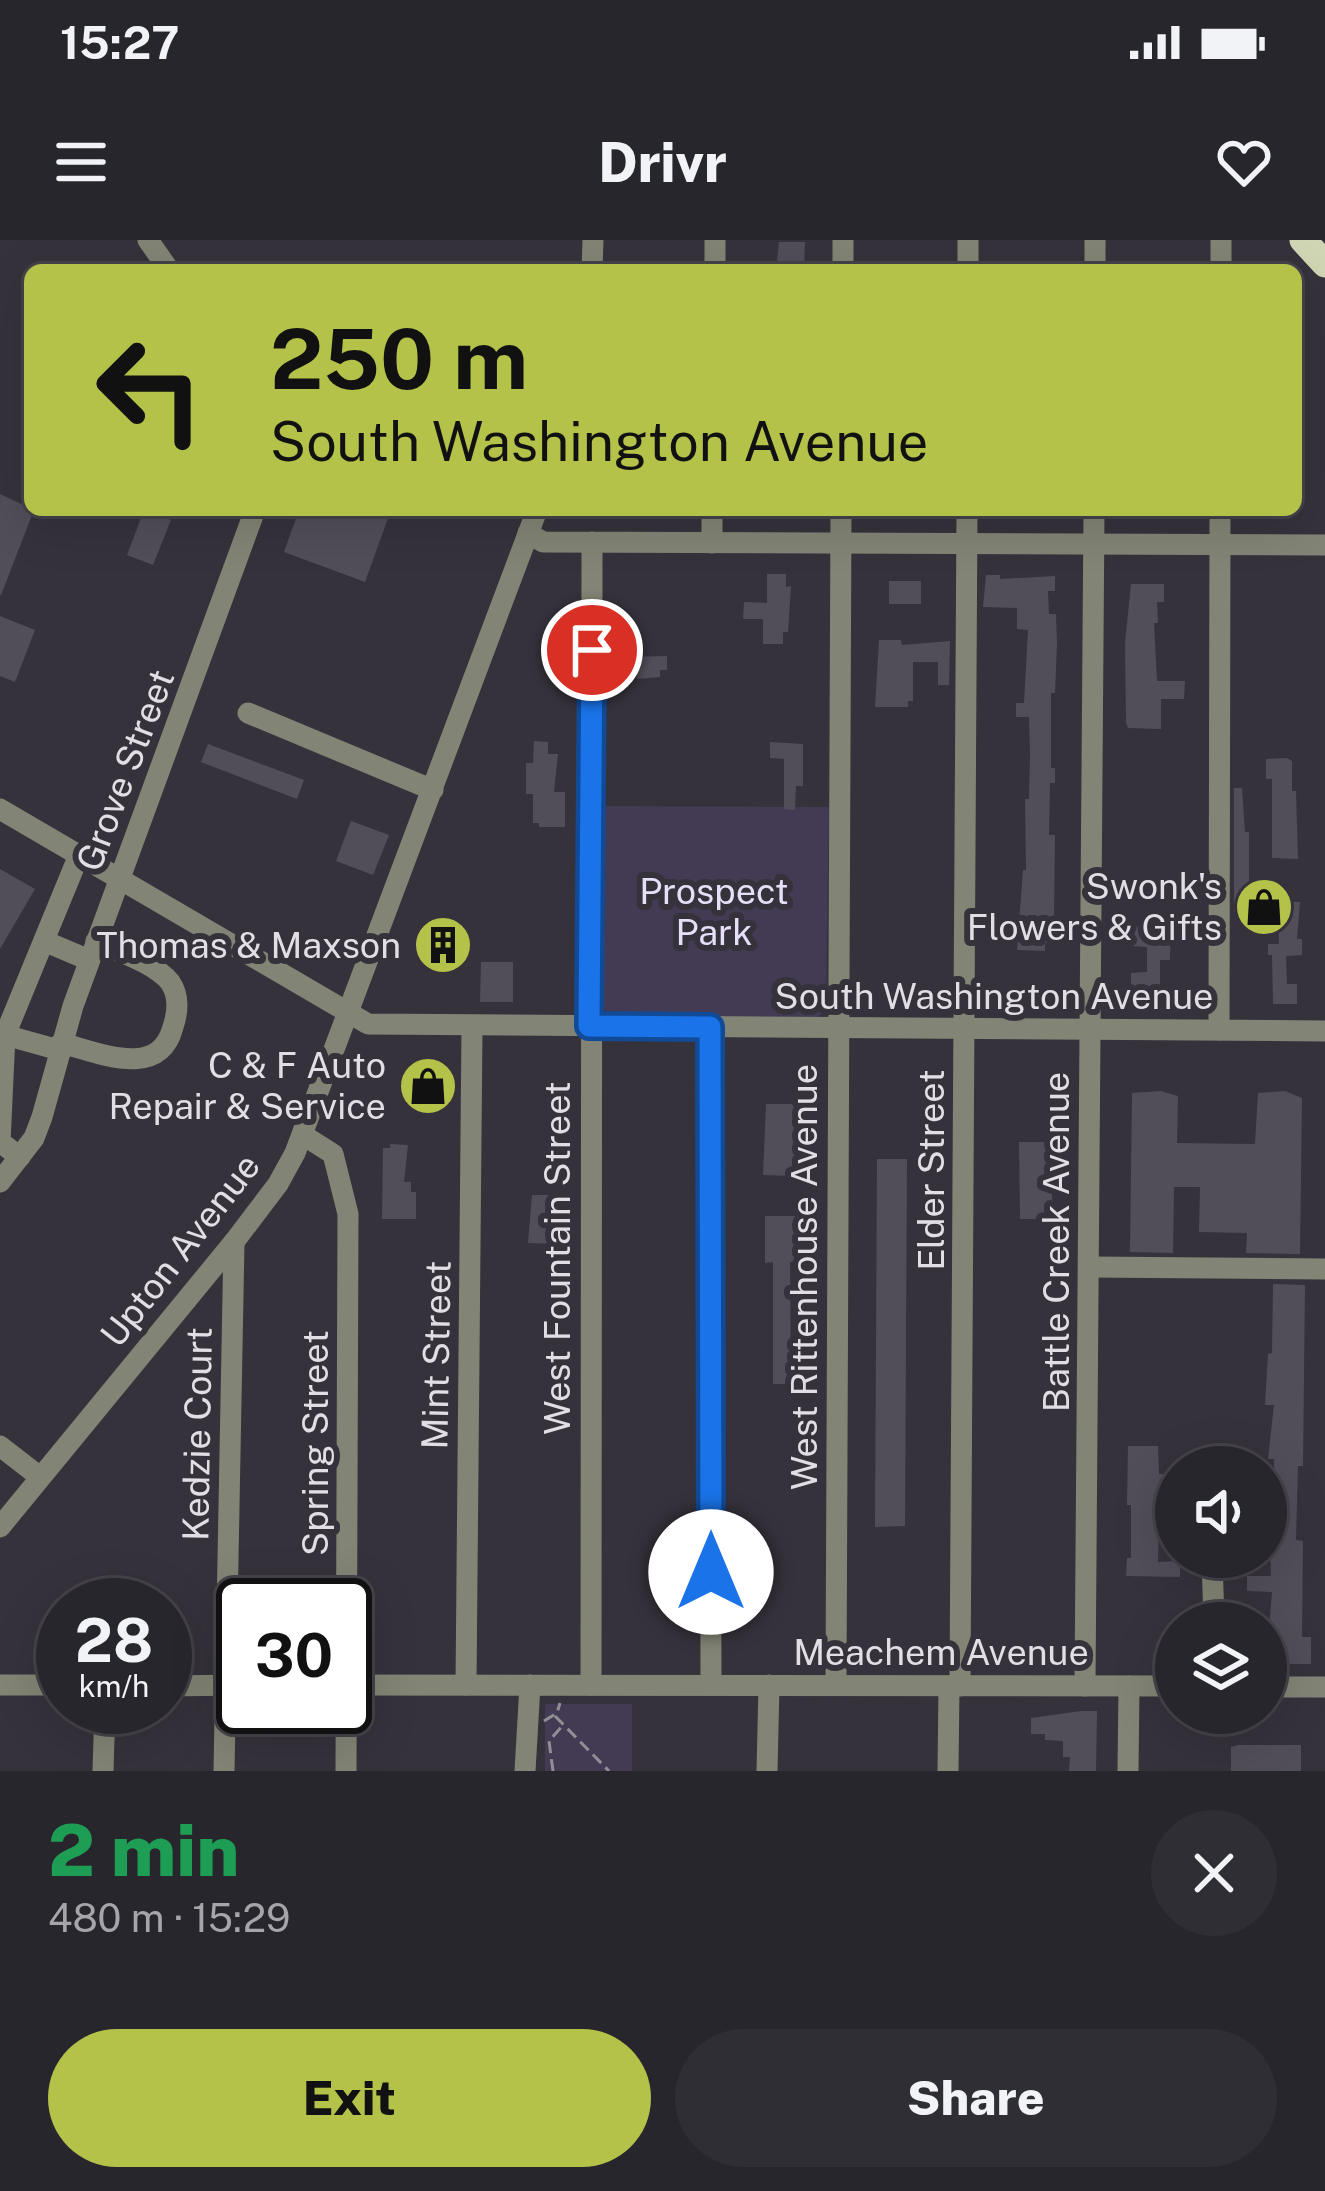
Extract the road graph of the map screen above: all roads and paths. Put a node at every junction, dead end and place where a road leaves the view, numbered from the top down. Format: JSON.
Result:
{"nodes":[{"id":1,"x":1303,"y":240,"type":"edge"},
{"id":2,"x":1325,"y":264,"type":"edge"},
{"id":3,"x":253,"y":516,"type":"edge"},
{"id":4,"x":534,"y":516,"type":"edge"},
{"id":5,"x":712,"y":516,"type":"edge"},
{"id":6,"x":841,"y":516,"type":"edge"},
{"id":7,"x":967,"y":516,"type":"edge"},
{"id":8,"x":1094,"y":516,"type":"edge"},
{"id":9,"x":1220,"y":516,"type":"edge"},
{"id":10,"x":528,"y":533,"type":"junction"},
{"id":11,"x":592,"y":542,"type":"junction"},
{"id":12,"x":712,"y":543,"type":"junction"},
{"id":13,"x":840,"y":543,"type":"junction"},
{"id":14,"x":966,"y":544,"type":"junction"},
{"id":15,"x":1094,"y":544,"type":"junction"},
{"id":16,"x":1220,"y":544,"type":"junction"},
{"id":17,"x":1325,"y":545,"type":"edge"},
{"id":18,"x":248,"y":713,"type":"dead end"},
{"id":19,"x":433,"y":790,"type":"junction"},
{"id":20,"x":0,"y":809,"type":"edge"},
{"id":21,"x":79,"y":855,"type":"junction"},
{"id":22,"x":119,"y":878,"type":"junction"},
{"id":23,"x":44,"y":941,"type":"junction"},
{"id":24,"x":92,"y":950,"type":"junction"},
{"id":25,"x":350,"y":1014,"type":"junction"},
{"id":26,"x":472,"y":1026,"type":"junction"},
{"id":27,"x":589,"y":1026,"type":"junction"},
{"id":28,"x":710,"y":1027,"type":"junction"},
{"id":29,"x":838,"y":1028,"type":"junction"},
{"id":30,"x":965,"y":1028,"type":"junction"},
{"id":31,"x":1090,"y":1029,"type":"junction"},
{"id":32,"x":1219,"y":1030,"type":"junction"},
{"id":33,"x":1325,"y":1031,"type":"edge"},
{"id":34,"x":4,"y":1035,"type":"junction"},
{"id":35,"x":60,"y":1047,"type":"junction"},
{"id":36,"x":1,"y":1071,"type":"edge"},
{"id":37,"x":303,"y":1135,"type":"junction"},
{"id":38,"x":20,"y":1157,"type":"junction"},
{"id":39,"x":0,"y":1182,"type":"edge"},
{"id":40,"x":234,"y":1242,"type":"junction"},
{"id":41,"x":1090,"y":1267,"type":"junction"},
{"id":42,"x":1325,"y":1268,"type":"edge"},
{"id":43,"x":0,"y":1446,"type":"edge"},
{"id":44,"x":40,"y":1477,"type":"junction"},
{"id":45,"x":0,"y":1527,"type":"edge"},
{"id":46,"x":234,"y":1578,"type":"edge"},
{"id":47,"x":346,"y":1578,"type":"edge"},
{"id":48,"x":0,"y":1684,"type":"edge"},
{"id":49,"x":372,"y":1684,"type":"edge"},
{"id":50,"x":836,"y":1684,"type":"junction"},
{"id":51,"x":36,"y":1685,"type":"edge"},
{"id":52,"x":466,"y":1685,"type":"junction"},
{"id":53,"x":530,"y":1685,"type":"junction"},
{"id":54,"x":591,"y":1685,"type":"junction"},
{"id":55,"x":711,"y":1685,"type":"junction"},
{"id":56,"x":769,"y":1685,"type":"junction"},
{"id":57,"x":955,"y":1686,"type":"junction"},
{"id":58,"x":1085,"y":1686,"type":"junction"},
{"id":59,"x":1129,"y":1686,"type":"junction"},
{"id":60,"x":1155,"y":1686,"type":"edge"},
{"id":61,"x":1287,"y":1687,"type":"edge"},
{"id":62,"x":1325,"y":1687,"type":"edge"},
{"id":63,"x":561,"y":1702,"type":"dead end"},
{"id":64,"x":555,"y":1715,"type":"junction"},
{"id":65,"x":542,"y":1721,"type":"dead end"},
{"id":66,"x":564,"y":1725,"type":"junction"},
{"id":67,"x":104,"y":1734,"type":"edge"},
{"id":68,"x":228,"y":1734,"type":"edge"},
{"id":69,"x":346,"y":1734,"type":"edge"},
{"id":70,"x":103,"y":1771,"type":"edge"},
{"id":71,"x":224,"y":1771,"type":"edge"},
{"id":72,"x":346,"y":1771,"type":"edge"},
{"id":73,"x":525,"y":1771,"type":"edge"},
{"id":74,"x":553,"y":1771,"type":"edge"},
{"id":75,"x":609,"y":1771,"type":"edge"},
{"id":76,"x":767,"y":1771,"type":"edge"},
{"id":77,"x":948,"y":1771,"type":"edge"},
{"id":78,"x":1128,"y":1771,"type":"edge"}],
"edges":[{"from":1,"to":2,"type":"main road"},
{"from":3,"to":22,"type":"street","name":"Grove Street"},
{"from":4,"to":10,"type":"street","name":"Upton Avenue"},
{"from":5,"to":12,"type":"street"},
{"from":6,"to":13,"type":"street","name":"West Rittenhouse Avenue"},
{"from":7,"to":14,"type":"street","name":"Elder Street"},
{"from":8,"to":15,"type":"street","name":"Battle Creek Avenue"},
{"from":9,"to":16,"type":"street"},
{"from":10,"to":11,"type":"street"},
{"from":10,"to":19,"type":"street","name":"Upton Avenue"},
{"from":11,"to":12,"type":"street"},
{"from":11,"to":27,"type":"street","name":"West Fountain Street"},
{"from":12,"to":13,"type":"street"},
{"from":13,"to":14,"type":"street"},
{"from":13,"to":29,"type":"street","name":"West Rittenhouse Avenue"},
{"from":14,"to":15,"type":"street"},
{"from":14,"to":30,"type":"street","name":"Elder Street"},
{"from":15,"to":16,"type":"street"},
{"from":15,"to":31,"type":"street","name":"Battle Creek Avenue"},
{"from":16,"to":17,"type":"street"},
{"from":16,"to":32,"type":"street"},
{"from":18,"to":19,"type":"street"},
{"from":19,"to":25,"type":"street","name":"Upton Avenue"},
{"from":20,"to":21,"type":"street","name":"South Washington Avenue"},
{"from":21,"to":22,"type":"street","name":"South Washington Avenue"},
{"from":21,"to":23,"type":"street"},
{"from":22,"to":24,"type":"street","name":"Grove Street"},
{"from":22,"to":25,"type":"street","name":"South Washington Avenue"},
{"from":23,"to":24,"type":"street"},
{"from":23,"to":34,"type":"street"},
{"from":24,"to":35,"type":"street","name":"Grove Street"},
{"from":24,"to":35,"type":"street"},
{"from":25,"to":26,"type":"street","name":"South Washington Avenue"},
{"from":25,"to":37,"type":"street","name":"Upton Avenue"},
{"from":26,"to":27,"type":"street","name":"South Washington Avenue"},
{"from":26,"to":52,"type":"street","name":"Mint Street"},
{"from":27,"to":28,"type":"street","name":"South Washington Avenue"},
{"from":27,"to":54,"type":"street","name":"West Fountain Street"},
{"from":28,"to":29,"type":"street","name":"South Washington Avenue"},
{"from":28,"to":55,"type":"street"},
{"from":29,"to":30,"type":"street","name":"South Washington Avenue"},
{"from":29,"to":50,"type":"street","name":"West Rittenhouse Avenue"},
{"from":30,"to":31,"type":"street","name":"South Washington Avenue"},
{"from":30,"to":57,"type":"street","name":"Elder Street"},
{"from":31,"to":32,"type":"street","name":"South Washington Avenue"},
{"from":31,"to":41,"type":"street","name":"Battle Creek Avenue"},
{"from":32,"to":33,"type":"street","name":"South Washington Avenue"},
{"from":34,"to":35,"type":"street"},
{"from":34,"to":36,"type":"street"},
{"from":35,"to":38,"type":"street","name":"Grove Street"},
{"from":36,"to":38,"type":"street"},
{"from":37,"to":40,"type":"street","name":"Upton Avenue"},
{"from":37,"to":47,"type":"street","name":"Spring Street"},
{"from":38,"to":39,"type":"street","name":"Grove Street"},
{"from":40,"to":44,"type":"street","name":"Upton Avenue"},
{"from":40,"to":46,"type":"street","name":"Kedzie Court"},
{"from":41,"to":42,"type":"street"},
{"from":41,"to":58,"type":"street","name":"Battle Creek Avenue"},
{"from":43,"to":44,"type":"street"},
{"from":44,"to":45,"type":"street","name":"Upton Avenue"},
{"from":48,"to":51,"type":"street"},
{"from":49,"to":52,"type":"street","name":"Meachem Avenue"},
{"from":50,"to":56,"type":"street","name":"Meachem Avenue"},
{"from":50,"to":57,"type":"street","name":"Meachem Avenue"},
{"from":52,"to":53,"type":"street","name":"Meachem Avenue"},
{"from":53,"to":54,"type":"street","name":"Meachem Avenue"},
{"from":53,"to":73,"type":"street"},
{"from":54,"to":55,"type":"street","name":"Meachem Avenue"},
{"from":55,"to":56,"type":"street","name":"Meachem Avenue"},
{"from":56,"to":76,"type":"street"},
{"from":57,"to":58,"type":"street","name":"Meachem Avenue"},
{"from":57,"to":77,"type":"street","name":"Elder Street"},
{"from":58,"to":59,"type":"street","name":"Meachem Avenue"},
{"from":59,"to":60,"type":"street","name":"Meachem Avenue"},
{"from":59,"to":78,"type":"street"},
{"from":61,"to":62,"type":"street"},
{"from":63,"to":64,"type":"path"},
{"from":64,"to":65,"type":"path"},
{"from":64,"to":66,"type":"path"},
{"from":66,"to":74,"type":"path"},
{"from":66,"to":75,"type":"path"},
{"from":67,"to":70,"type":"street"},
{"from":68,"to":71,"type":"street","name":"Kedzie Court"},
{"from":69,"to":72,"type":"street","name":"Spring Street"}]}
